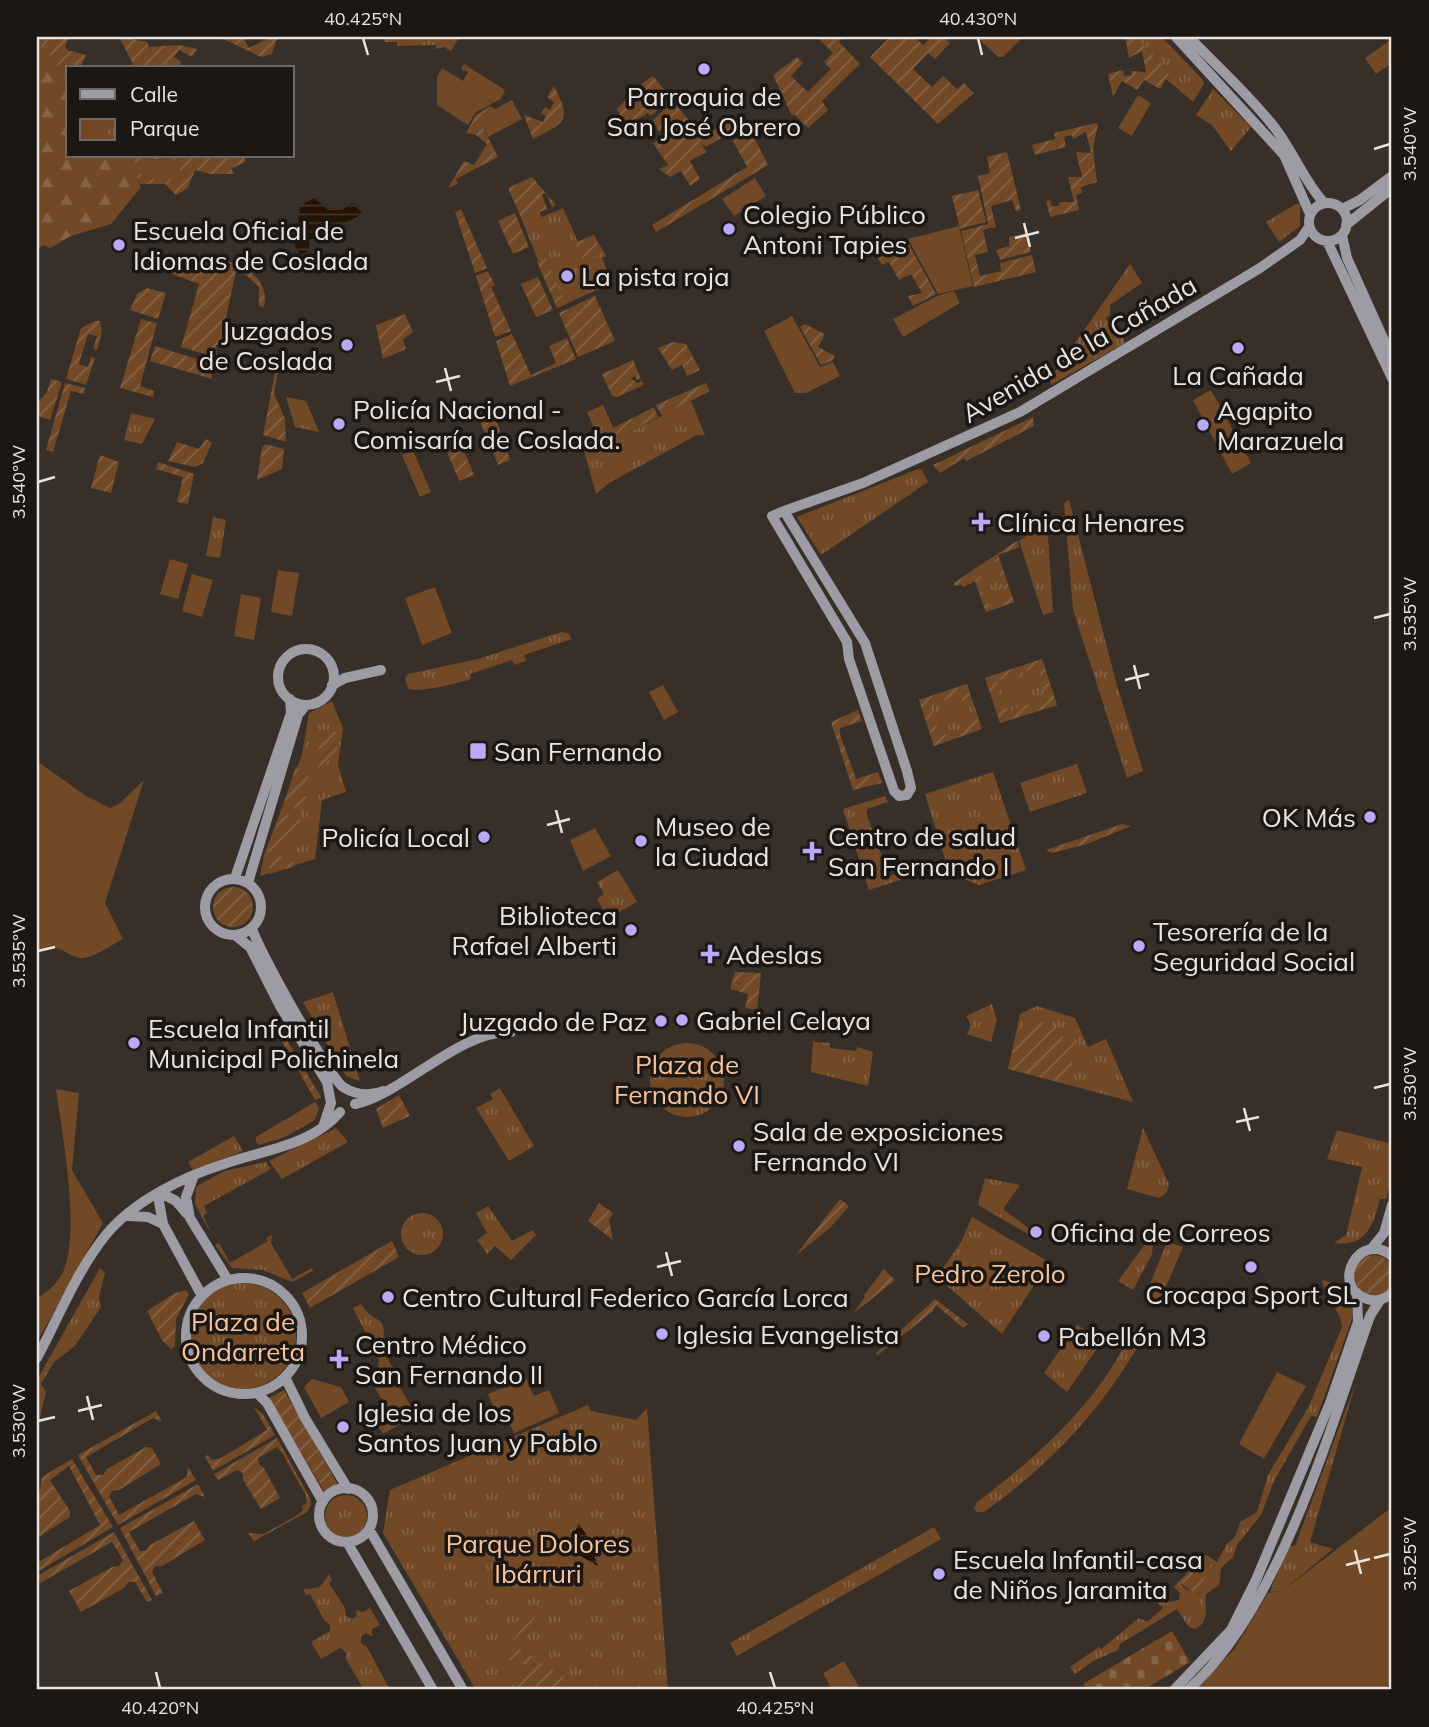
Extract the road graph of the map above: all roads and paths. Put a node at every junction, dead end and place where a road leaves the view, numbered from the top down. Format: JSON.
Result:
{"nodes":[{"id":1,"x":1176,"y":37,"type":"edge"},
{"id":2,"x":1189,"y":37,"type":"edge"},
{"id":3,"x":1392,"y":176,"type":"edge"},
{"id":4,"x":1392,"y":188,"type":"edge"},
{"id":5,"x":1324,"y":203,"type":"junction"},
{"id":6,"x":1342,"y":209,"type":"junction"},
{"id":7,"x":1310,"y":214,"type":"junction"},
{"id":8,"x":1309,"y":227,"type":"junction"},
{"id":9,"x":1344,"y":230,"type":"junction"},
{"id":10,"x":1324,"y":240,"type":"junction"},
{"id":11,"x":1284,"y":253,"type":"junction"},
{"id":12,"x":1392,"y":358,"type":"edge"},
{"id":13,"x":1392,"y":378,"type":"edge"},
{"id":14,"x":784,"y":511,"type":"junction"},
{"id":15,"x":852,"y":625,"type":"junction"},
{"id":16,"x":859,"y":635,"type":"junction"},
{"id":17,"x":844,"y":637,"type":"junction"},
{"id":18,"x":333,"y":670,"type":"junction"},
{"id":19,"x":381,"y":670,"type":"dead end"},
{"id":20,"x":345,"y":678,"type":"junction"},
{"id":21,"x":332,"y":685,"type":"junction"},
{"id":22,"x":290,"y":699,"type":"junction"},
{"id":23,"x":306,"y":705,"type":"junction"},
{"id":24,"x":235,"y":878,"type":"junction"},
{"id":25,"x":248,"y":883,"type":"junction"},
{"id":26,"x":252,"y":928,"type":"junction"},
{"id":27,"x":235,"y":935,"type":"junction"},
{"id":28,"x":286,"y":1003,"type":"junction"},
{"id":29,"x":511,"y":1032,"type":"dead end"},
{"id":30,"x":348,"y":1089,"type":"junction"},
{"id":31,"x":384,"y":1091,"type":"junction"},
{"id":32,"x":331,"y":1100,"type":"junction"},
{"id":33,"x":355,"y":1104,"type":"junction"},
{"id":34,"x":340,"y":1112,"type":"junction"},
{"id":35,"x":324,"y":1125,"type":"junction"},
{"id":36,"x":194,"y":1175,"type":"junction"},
{"id":37,"x":161,"y":1193,"type":"junction"},
{"id":38,"x":1392,"y":1205,"type":"edge"},
{"id":39,"x":127,"y":1216,"type":"junction"},
{"id":40,"x":190,"y":1218,"type":"junction"},
{"id":41,"x":163,"y":1224,"type":"junction"},
{"id":42,"x":1372,"y":1248,"type":"junction"},
{"id":43,"x":1392,"y":1256,"type":"edge"},
{"id":44,"x":228,"y":1280,"type":"junction"},
{"id":45,"x":1357,"y":1293,"type":"junction"},
{"id":46,"x":1392,"y":1293,"type":"edge"},
{"id":47,"x":202,"y":1296,"type":"junction"},
{"id":48,"x":1380,"y":1300,"type":"junction"},
{"id":49,"x":37,"y":1357,"type":"edge"},
{"id":50,"x":285,"y":1377,"type":"junction"},
{"id":51,"x":257,"y":1393,"type":"junction"},
{"id":52,"x":348,"y":1489,"type":"junction"},
{"id":53,"x":323,"y":1502,"type":"junction"},
{"id":54,"x":369,"y":1529,"type":"junction"},
{"id":55,"x":347,"y":1542,"type":"junction"},
{"id":56,"x":433,"y":1690,"type":"edge"},
{"id":57,"x":463,"y":1690,"type":"edge"},
{"id":58,"x":1174,"y":1690,"type":"edge"},
{"id":59,"x":1188,"y":1690,"type":"edge"}],
"edges":[{"from":1,"to":7,"type":"street"},
{"from":2,"to":5,"type":"street"},
{"from":3,"to":6,"type":"street"},
{"from":4,"to":9,"type":"street"},
{"from":5,"to":6,"type":"street"},
{"from":5,"to":7,"type":"street"},
{"from":6,"to":9,"type":"street"},
{"from":7,"to":8,"type":"street"},
{"from":8,"to":10,"type":"street"},
{"from":8,"to":11,"type":"street","name":"Avenida de la Cañada"},
{"from":9,"to":10,"type":"street"},
{"from":9,"to":12,"type":"street"},
{"from":10,"to":11,"type":"street","name":"Avenida de la Cañada"},
{"from":10,"to":13,"type":"street"},
{"from":11,"to":14,"type":"street","name":"Avenida de la Cañada"},
{"from":14,"to":15,"type":"street"},
{"from":14,"to":17,"type":"street","name":"Avenida de la Cañada"},
{"from":15,"to":16,"type":"street"},
{"from":15,"to":17,"type":"street"},
{"from":16,"to":17,"type":"street"},
{"from":16,"to":17,"type":"street"},
{"from":18,"to":20,"type":"street"},
{"from":18,"to":21,"type":"street"},
{"from":18,"to":22,"type":"street"},
{"from":19,"to":20,"type":"street"},
{"from":20,"to":21,"type":"street"},
{"from":21,"to":23,"type":"street"},
{"from":22,"to":23,"type":"street"},
{"from":22,"to":24,"type":"street"},
{"from":23,"to":25,"type":"street"},
{"from":24,"to":25,"type":"street"},
{"from":24,"to":27,"type":"street"},
{"from":25,"to":26,"type":"street"},
{"from":26,"to":27,"type":"street"},
{"from":26,"to":28,"type":"street"},
{"from":27,"to":28,"type":"street"},
{"from":28,"to":30,"type":"street"},
{"from":28,"to":32,"type":"street"},
{"from":29,"to":31,"type":"street"},
{"from":30,"to":31,"type":"street"},
{"from":30,"to":32,"type":"street"},
{"from":30,"to":33,"type":"street"},
{"from":31,"to":33,"type":"street"},
{"from":32,"to":34,"type":"street"},
{"from":32,"to":35,"type":"street"},
{"from":33,"to":34,"type":"street"},
{"from":34,"to":35,"type":"street"},
{"from":35,"to":36,"type":"street"},
{"from":36,"to":37,"type":"street"},
{"from":36,"to":40,"type":"street"},
{"from":37,"to":39,"type":"street"},
{"from":37,"to":40,"type":"street"},
{"from":37,"to":41,"type":"street"},
{"from":38,"to":42,"type":"street"},
{"from":39,"to":41,"type":"street"},
{"from":39,"to":49,"type":"street"},
{"from":40,"to":44,"type":"street"},
{"from":41,"to":47,"type":"street"},
{"from":42,"to":43,"type":"street"},
{"from":42,"to":45,"type":"street"},
{"from":44,"to":47,"type":"street"},
{"from":44,"to":50,"type":"street"},
{"from":45,"to":48,"type":"street"},
{"from":45,"to":58,"type":"street"},
{"from":46,"to":48,"type":"street"},
{"from":47,"to":51,"type":"street"},
{"from":48,"to":59,"type":"street"},
{"from":50,"to":51,"type":"street"},
{"from":50,"to":52,"type":"street"},
{"from":51,"to":53,"type":"street"},
{"from":52,"to":53,"type":"street"},
{"from":52,"to":54,"type":"street"},
{"from":53,"to":55,"type":"street"},
{"from":54,"to":55,"type":"street"},
{"from":54,"to":57,"type":"street"},
{"from":55,"to":56,"type":"street"}]}
